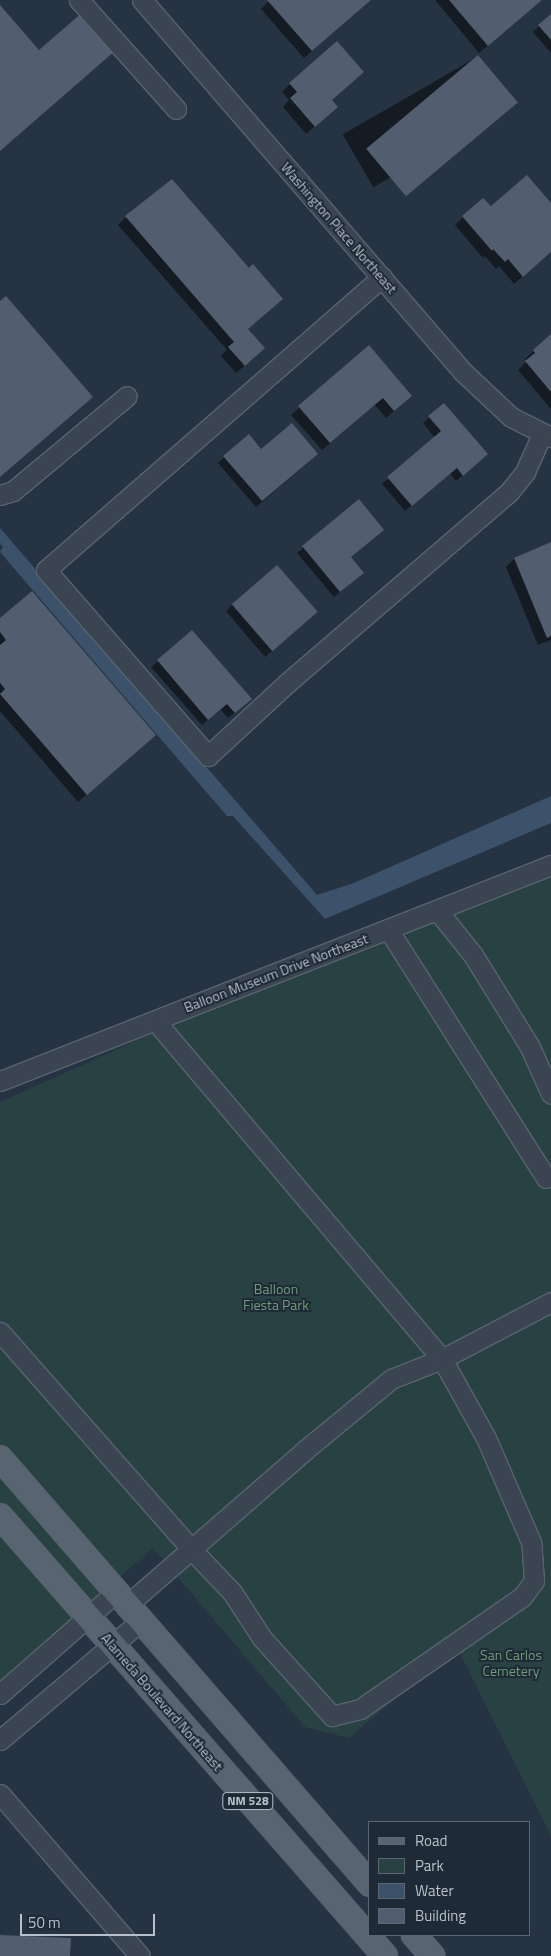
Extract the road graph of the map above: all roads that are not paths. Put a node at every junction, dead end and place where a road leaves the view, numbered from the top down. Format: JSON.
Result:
{"nodes":[{"id":1,"x":79,"y":0,"type":"edge"},
{"id":2,"x":142,"y":0,"type":"edge"},
{"id":3,"x":176,"y":109,"type":"dead end"},
{"id":4,"x":382,"y":278,"type":"junction"},
{"id":5,"x":127,"y":396,"type":"dead end"},
{"id":6,"x":546,"y":436,"type":"edge"},
{"id":7,"x":0,"y":495,"type":"edge"},
{"id":8,"x":551,"y":865,"type":"edge"},
{"id":9,"x":437,"y":910,"type":"junction"},
{"id":10,"x":388,"y":929,"type":"junction"},
{"id":11,"x":155,"y":1021,"type":"junction"},
{"id":12,"x":0,"y":1081,"type":"edge"},
{"id":13,"x":551,"y":1094,"type":"edge"},
{"id":14,"x":546,"y":1178,"type":"dead end"},
{"id":15,"x":551,"y":1302,"type":"edge"},
{"id":16,"x":0,"y":1332,"type":"edge"},
{"id":17,"x":442,"y":1359,"type":"junction"},
{"id":18,"x":0,"y":1458,"type":"edge"},
{"id":19,"x":0,"y":1516,"type":"edge"},
{"id":20,"x":190,"y":1548,"type":"junction"},
{"id":21,"x":128,"y":1606,"type":"junction"},
{"id":22,"x":87,"y":1617,"type":"junction"},
{"id":23,"x":112,"y":1645,"type":"junction"},
{"id":24,"x":0,"y":1694,"type":"edge"},
{"id":25,"x":0,"y":1740,"type":"edge"},
{"id":26,"x":0,"y":1794,"type":"edge"},
{"id":27,"x":368,"y":1882,"type":"edge"},
{"id":28,"x":415,"y":1936,"type":"edge"},
{"id":29,"x":140,"y":1956,"type":"edge"},
{"id":30,"x":385,"y":1956,"type":"edge"},
{"id":31,"x":432,"y":1956,"type":"edge"}],
"edges":[{"from":1,"to":3,"type":"street"},
{"from":2,"to":4,"type":"street","name":"Washington Place Northeast"},
{"from":4,"to":6,"type":"street","name":"Washington Place Northeast"},
{"from":4,"to":6,"type":"street"},
{"from":5,"to":7,"type":"street"},
{"from":8,"to":9,"type":"street","name":"Balloon Museum Drive Northeast"},
{"from":9,"to":10,"type":"street","name":"Balloon Museum Drive Northeast"},
{"from":9,"to":13,"type":"street"},
{"from":10,"to":11,"type":"street","name":"Balloon Museum Drive Northeast"},
{"from":10,"to":14,"type":"street"},
{"from":11,"to":12,"type":"street","name":"Balloon Museum Drive Northeast"},
{"from":11,"to":17,"type":"street"},
{"from":15,"to":17,"type":"street"},
{"from":16,"to":20,"type":"street"},
{"from":17,"to":20,"type":"street"},
{"from":17,"to":20,"type":"street"},
{"from":18,"to":21,"type":"main road","number":"NM 528"},
{"from":19,"to":22,"type":"main road","name":"Alameda Boulevard Northeast","number":"NM 528"},
{"from":20,"to":21,"type":"street"},
{"from":21,"to":22,"type":"street"},
{"from":21,"to":23,"type":"street"},
{"from":21,"to":27,"type":"main road","number":"NM 528"},
{"from":22,"to":23,"type":"main road","name":"Alameda Boulevard Northeast","number":"NM 528"},
{"from":22,"to":24,"type":"street"},
{"from":23,"to":25,"type":"street"},
{"from":23,"to":30,"type":"main road","name":"Alameda Boulevard Northeast","number":"NM 528"},
{"from":26,"to":29,"type":"street"},
{"from":28,"to":31,"type":"main road"}]}
